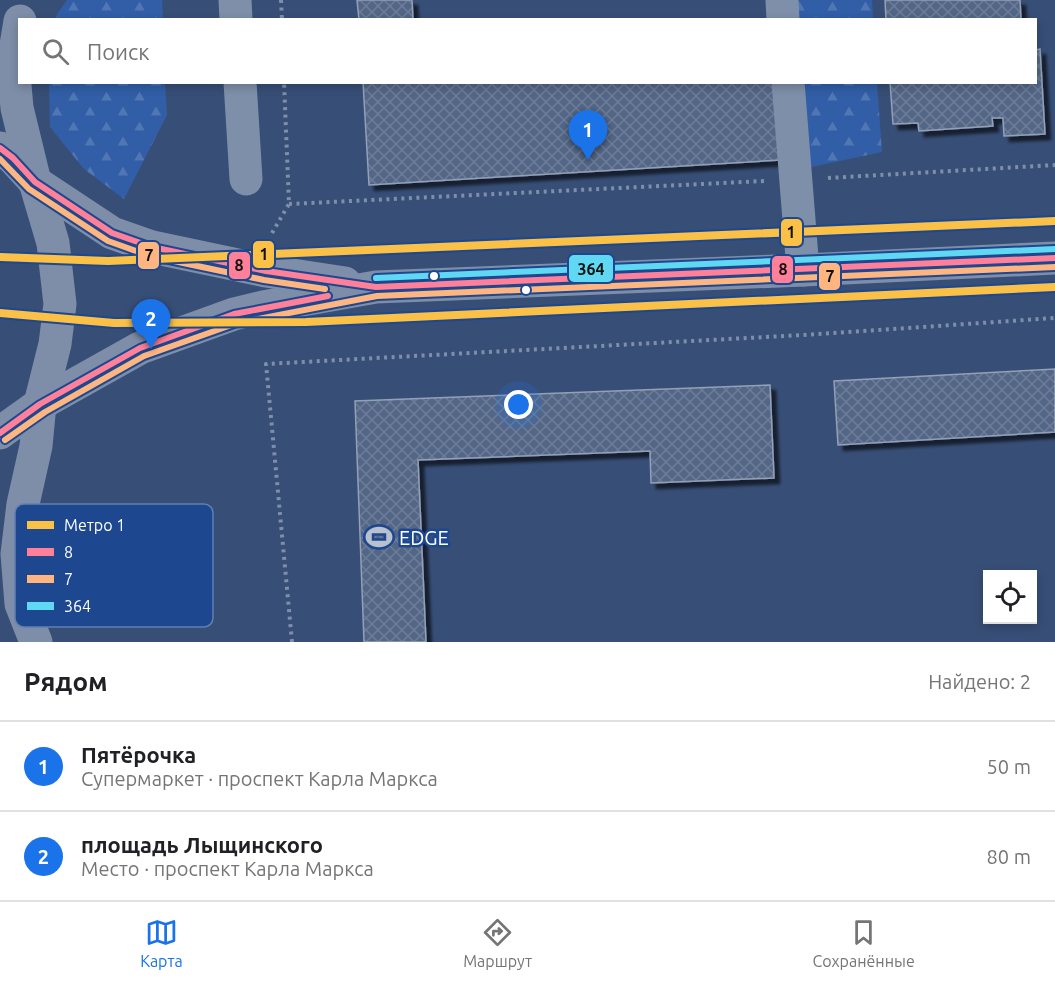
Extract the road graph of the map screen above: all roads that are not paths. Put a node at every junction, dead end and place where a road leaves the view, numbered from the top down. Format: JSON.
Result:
{"nodes":[{"id":1,"x":24,"y":0,"type":"edge"},
{"id":2,"x":235,"y":0,"type":"edge"},
{"id":3,"x":782,"y":0,"type":"edge"},
{"id":4,"x":20,"y":18,"type":"edge"},
{"id":5,"x":236,"y":18,"type":"edge"},
{"id":6,"x":783,"y":18,"type":"edge"},
{"id":7,"x":18,"y":32,"type":"edge"},
{"id":8,"x":240,"y":84,"type":"edge"},
{"id":9,"x":789,"y":84,"type":"edge"},
{"id":10,"x":0,"y":148,"type":"edge"},
{"id":11,"x":246,"y":179,"type":"dead end"},
{"id":12,"x":35,"y":182,"type":"junction"},
{"id":13,"x":1055,"y":258,"type":"edge"},
{"id":14,"x":803,"y":270,"type":"junction"},
{"id":15,"x":376,"y":287,"type":"junction"},
{"id":16,"x":40,"y":404,"type":"junction"},
{"id":17,"x":0,"y":433,"type":"edge"},
{"id":18,"x":23,"y":504,"type":"edge"},
{"id":19,"x":30,"y":627,"type":"edge"},
{"id":20,"x":36,"y":642,"type":"edge"}],
"edges":[{"from":1,"to":4,"type":"main road"},
{"from":2,"to":5,"type":"lane"},
{"from":3,"to":6,"type":"lane"},
{"from":7,"to":12,"type":"main road"},
{"from":8,"to":11,"type":"lane"},
{"from":9,"to":14,"type":"lane"},
{"from":10,"to":12,"type":"main road"},
{"from":12,"to":15,"type":"main road"},
{"from":12,"to":16,"type":"main road"},
{"from":13,"to":14,"type":"main road"},
{"from":14,"to":15,"type":"main road"},
{"from":15,"to":16,"type":"main road"},
{"from":16,"to":17,"type":"main road"},
{"from":16,"to":18,"type":"main road"},
{"from":19,"to":20,"type":"main road"}]}
